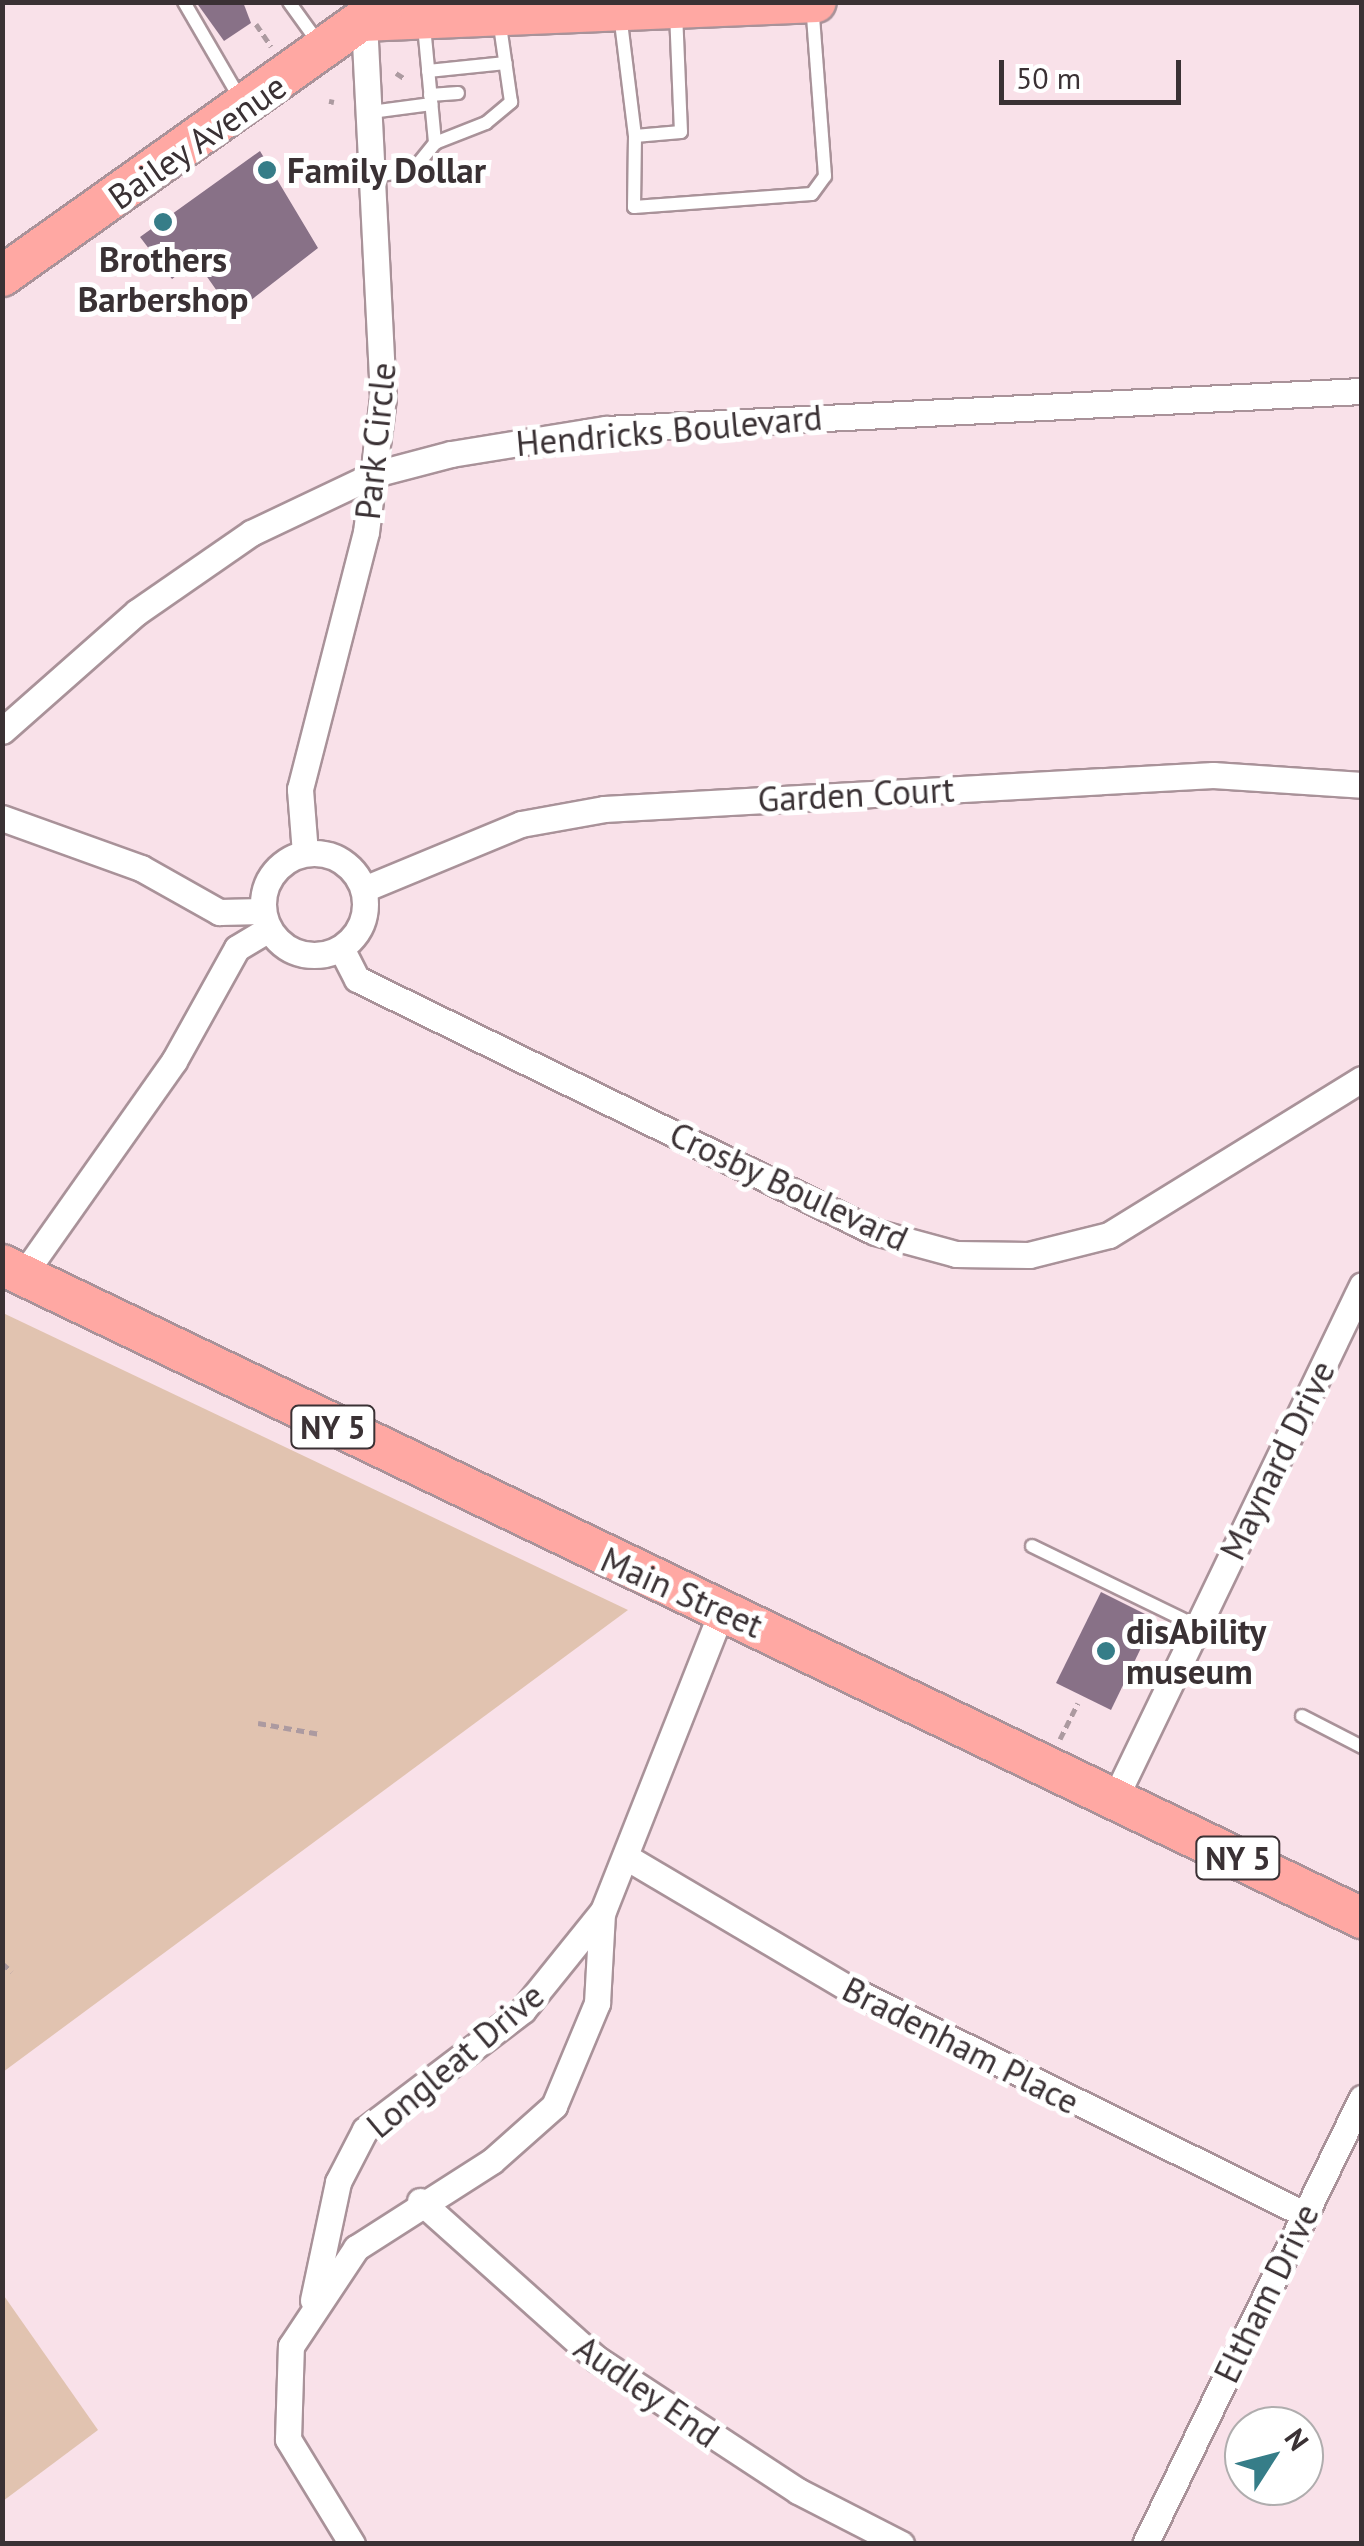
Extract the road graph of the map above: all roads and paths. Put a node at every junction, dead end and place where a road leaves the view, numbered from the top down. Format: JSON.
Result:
{"nodes":[{"id":1,"x":184,"y":2,"type":"edge"},
{"id":2,"x":289,"y":2,"type":"edge"},
{"id":3,"x":814,"y":3,"type":"edge"},
{"id":4,"x":676,"y":8,"type":"junction"},
{"id":5,"x":601,"y":9,"type":"edge"},
{"id":6,"x":514,"y":12,"type":"edge"},
{"id":7,"x":392,"y":14,"type":"edge"},
{"id":8,"x":256,"y":24,"type":"dead end"},
{"id":9,"x":272,"y":46,"type":"dead end"},
{"id":10,"x":324,"y":51,"type":"junction"},
{"id":11,"x":506,"y":63,"type":"junction"},
{"id":12,"x":428,"y":71,"type":"junction"},
{"id":13,"x":396,"y":74,"type":"dead end"},
{"id":14,"x":404,"y":78,"type":"dead end"},
{"id":15,"x":458,"y":93,"type":"dead end"},
{"id":16,"x":430,"y":100,"type":"junction"},
{"id":17,"x":248,"y":109,"type":"junction"},
{"id":18,"x":371,"y":112,"type":"junction"},
{"id":19,"x":634,"y":136,"type":"junction"},
{"id":20,"x":435,"y":143,"type":"junction"},
{"id":21,"x":376,"y":176,"type":"junction"},
{"id":22,"x":2,"y":276,"type":"edge"},
{"id":23,"x":1362,"y":391,"type":"edge"},
{"id":24,"x":376,"y":474,"type":"junction"},
{"id":25,"x":2,"y":732,"type":"edge"},
{"id":26,"x":1362,"y":785,"type":"edge"},
{"id":27,"x":2,"y":818,"type":"edge"},
{"id":28,"x":305,"y":853,"type":"junction"},
{"id":29,"x":364,"y":889,"type":"junction"},
{"id":30,"x":266,"y":920,"type":"junction"},
{"id":31,"x":341,"y":948,"type":"junction"},
{"id":32,"x":1362,"y":1079,"type":"edge"},
{"id":33,"x":13,"y":1270,"type":"edge"},
{"id":34,"x":1362,"y":1285,"type":"edge"},
{"id":35,"x":1032,"y":1546,"type":"dead end"},
{"id":36,"x":724,"y":1608,"type":"junction"},
{"id":37,"x":1198,"y":1626,"type":"junction"},
{"id":38,"x":1132,"y":1670,"type":"dead end"},
{"id":39,"x":1150,"y":1679,"type":"dead end"},
{"id":40,"x":1078,"y":1704,"type":"dead end"},
{"id":41,"x":1302,"y":1716,"type":"dead end"},
{"id":42,"x":258,"y":1723,"type":"dead end"},
{"id":43,"x":320,"y":1734,"type":"dead end"},
{"id":44,"x":1060,"y":1739,"type":"dead end"},
{"id":45,"x":1362,"y":1747,"type":"edge"},
{"id":46,"x":1115,"y":1798,"type":"junction"},
{"id":47,"x":628,"y":1858,"type":"junction"},
{"id":48,"x":602,"y":1910,"type":"junction"},
{"id":49,"x":1362,"y":1918,"type":"edge"},
{"id":50,"x":2,"y":1963,"type":"edge"},
{"id":51,"x":12,"y":1972,"type":"dead end"},
{"id":52,"x":1362,"y":2098,"type":"edge"},
{"id":53,"x":420,"y":2202,"type":"junction"},
{"id":54,"x":1304,"y":2214,"type":"junction"},
{"id":55,"x":313,"y":2300,"type":"junction"},
{"id":56,"x":352,"y":2544,"type":"edge"},
{"id":57,"x":901,"y":2544,"type":"edge"},
{"id":58,"x":1145,"y":2544,"type":"edge"}],
"edges":[{"from":1,"to":17,"type":"lane"},
{"from":2,"to":10,"type":"lane"},
{"from":3,"to":4,"type":"main road"},
{"from":3,"to":19,"type":"lane"},
{"from":4,"to":5,"type":"main road"},
{"from":4,"to":19,"type":"lane"},
{"from":5,"to":6,"type":"main road"},
{"from":5,"to":19,"type":"lane"},
{"from":6,"to":7,"type":"main road"},
{"from":6,"to":11,"type":"lane"},
{"from":7,"to":10,"type":"main road","name":"Bailey Avenue"},
{"from":7,"to":12,"type":"lane"},
{"from":7,"to":18,"type":"street","name":"Park Circle"},
{"from":8,"to":9,"type":"path"},
{"from":10,"to":17,"type":"main road","name":"Bailey Avenue"},
{"from":11,"to":12,"type":"lane"},
{"from":11,"to":20,"type":"lane"},
{"from":12,"to":16,"type":"lane"},
{"from":13,"to":14,"type":"path"},
{"from":15,"to":16,"type":"lane"},
{"from":16,"to":18,"type":"lane"},
{"from":16,"to":20,"type":"lane"},
{"from":17,"to":22,"type":"main road","name":"Bailey Avenue"},
{"from":18,"to":21,"type":"street","name":"Park Circle"},
{"from":20,"to":21,"type":"lane"},
{"from":21,"to":24,"type":"street","name":"Park Circle"},
{"from":23,"to":24,"type":"street","name":"Hendricks Boulevard"},
{"from":24,"to":25,"type":"street","name":"Hendricks Boulevard"},
{"from":24,"to":28,"type":"street","name":"Park Circle"},
{"from":26,"to":29,"type":"street","name":"Garden Court"},
{"from":27,"to":30,"type":"street"},
{"from":28,"to":29,"type":"street"},
{"from":28,"to":30,"type":"street"},
{"from":29,"to":31,"type":"street"},
{"from":30,"to":31,"type":"street"},
{"from":30,"to":33,"type":"street"},
{"from":31,"to":32,"type":"street","name":"Crosby Boulevard"},
{"from":33,"to":36,"type":"main road","name":"Main Street","number":"NY 5"},
{"from":34,"to":37,"type":"street","name":"Maynard Drive"},
{"from":35,"to":37,"type":"lane"},
{"from":36,"to":46,"type":"main road","name":"Main Street","number":"NY 5"},
{"from":36,"to":47,"type":"street","name":"Longleat Drive"},
{"from":37,"to":46,"type":"street","name":"Maynard Drive"},
{"from":38,"to":39,"type":"path"},
{"from":40,"to":44,"type":"path"},
{"from":41,"to":45,"type":"lane"},
{"from":42,"to":43,"type":"path"},
{"from":46,"to":49,"type":"main road","name":"Main Street","number":"NY 5"},
{"from":47,"to":48,"type":"street","name":"Longleat Drive"},
{"from":47,"to":54,"type":"street","name":"Bradenham Place"},
{"from":48,"to":53,"type":"street","name":"Longleat Drive"},
{"from":48,"to":55,"type":"street","name":"Longleat Drive"},
{"from":50,"to":51,"type":"path"},
{"from":52,"to":54,"type":"street","name":"Eltham Drive"},
{"from":53,"to":55,"type":"street","name":"Longleat Drive"},
{"from":53,"to":57,"type":"street","name":"Audley End"},
{"from":54,"to":58,"type":"street","name":"Eltham Drive"},
{"from":55,"to":56,"type":"street"}]}
